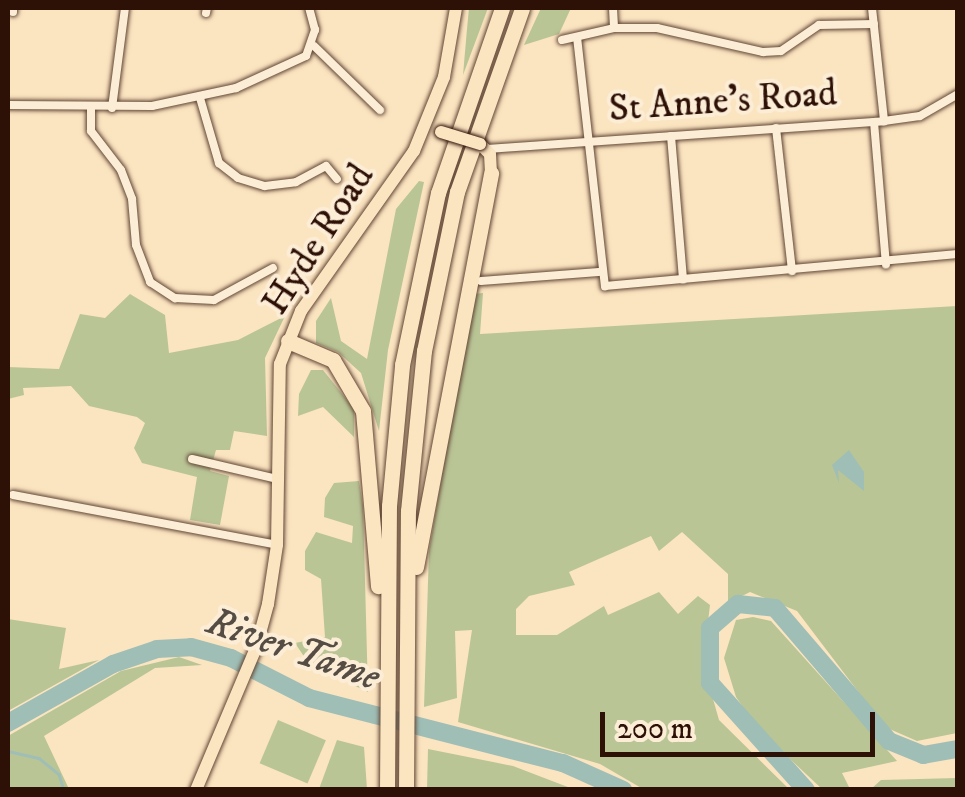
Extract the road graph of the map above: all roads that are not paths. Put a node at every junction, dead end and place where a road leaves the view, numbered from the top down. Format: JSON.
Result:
{"nodes":[{"id":1,"x":125,"y":8,"type":"edge"},
{"id":2,"x":309,"y":8,"type":"edge"},
{"id":3,"x":456,"y":8,"type":"edge"},
{"id":4,"x":502,"y":8,"type":"edge"},
{"id":5,"x":522,"y":8,"type":"edge"},
{"id":6,"x":613,"y":8,"type":"edge"},
{"id":7,"x":872,"y":8,"type":"edge"},
{"id":8,"x":874,"y":24,"type":"junction"},
{"id":9,"x":614,"y":28,"type":"junction"},
{"id":10,"x":577,"y":37,"type":"junction"},
{"id":11,"x":562,"y":40,"type":"dead end"},
{"id":12,"x":314,"y":46,"type":"junction"},
{"id":13,"x":958,"y":94,"type":"edge"},
{"id":14,"x":200,"y":98,"type":"junction"},
{"id":15,"x":8,"y":105,"type":"edge"},
{"id":16,"x":86,"y":108,"type":"junction"},
{"id":17,"x":112,"y":108,"type":"junction"},
{"id":18,"x":380,"y":110,"type":"dead end"},
{"id":19,"x":879,"y":122,"type":"junction"},
{"id":20,"x":426,"y":126,"type":"junction"},
{"id":21,"x":776,"y":128,"type":"junction"},
{"id":22,"x":670,"y":136,"type":"junction"},
{"id":23,"x":588,"y":141,"type":"junction"},
{"id":24,"x":483,"y":146,"type":"junction"},
{"id":25,"x":490,"y":173,"type":"joint"},
{"id":26,"x":336,"y":178,"type":"dead end"},
{"id":27,"x":958,"y":254,"type":"edge"},
{"id":28,"x":886,"y":264,"type":"junction"},
{"id":29,"x":273,"y":268,"type":"dead end"},
{"id":30,"x":792,"y":271,"type":"junction"},
{"id":31,"x":599,"y":272,"type":"junction"},
{"id":32,"x":683,"y":280,"type":"junction"},
{"id":33,"x":482,"y":281,"type":"dead end"},
{"id":34,"x":288,"y":341,"type":"junction"},
{"id":35,"x":192,"y":460,"type":"dead end"},
{"id":36,"x":277,"y":479,"type":"junction"},
{"id":37,"x":13,"y":495,"type":"dead end"},
{"id":38,"x":277,"y":546,"type":"junction"},
{"id":39,"x":383,"y":590,"type":"junction"},
{"id":40,"x":409,"y":590,"type":"junction"},
{"id":41,"x":196,"y":790,"type":"edge"},
{"id":42,"x":387,"y":790,"type":"edge"},
{"id":43,"x":406,"y":790,"type":"edge"}],
"edges":[{"from":1,"to":17,"type":"street"},
{"from":2,"to":12,"type":"street"},
{"from":3,"to":20,"type":"main road","name":"Hyde Road"},
{"from":4,"to":39,"type":"highway"},
{"from":5,"to":40,"type":"highway"},
{"from":6,"to":9,"type":"street"},
{"from":7,"to":8,"type":"street"},
{"from":8,"to":9,"type":"street"},
{"from":8,"to":19,"type":"street"},
{"from":9,"to":10,"type":"street"},
{"from":10,"to":11,"type":"street"},
{"from":10,"to":23,"type":"street"},
{"from":12,"to":14,"type":"street"},
{"from":12,"to":18,"type":"street"},
{"from":13,"to":19,"type":"street","name":"St Anne's Road"},
{"from":14,"to":17,"type":"street"},
{"from":14,"to":26,"type":"street"},
{"from":15,"to":16,"type":"street"},
{"from":16,"to":17,"type":"street"},
{"from":16,"to":29,"type":"street"},
{"from":19,"to":21,"type":"street","name":"St Anne's Road"},
{"from":19,"to":28,"type":"street"},
{"from":20,"to":24,"type":"main road","name":"St Anne's Road","bridge":true},
{"from":20,"to":34,"type":"main road","name":"Hyde Road"},
{"from":21,"to":22,"type":"street","name":"St Anne's Road"},
{"from":21,"to":30,"type":"street"},
{"from":22,"to":23,"type":"street","name":"St Anne's Road"},
{"from":22,"to":32,"type":"street"},
{"from":23,"to":24,"type":"street","name":"St Anne's Road"},
{"from":23,"to":31,"type":"street"},
{"from":24,"to":25,"type":"main road"},
{"from":25,"to":40,"type":"highway"},
{"from":27,"to":28,"type":"street"},
{"from":28,"to":30,"type":"street"},
{"from":30,"to":32,"type":"street"},
{"from":31,"to":32,"type":"street"},
{"from":31,"to":33,"type":"street"},
{"from":34,"to":36,"type":"main road","name":"Hyde Road"},
{"from":34,"to":39,"type":"highway"},
{"from":35,"to":36,"type":"street"},
{"from":36,"to":38,"type":"main road","name":"Hyde Road"},
{"from":37,"to":38,"type":"street"},
{"from":38,"to":41,"type":"main road","name":"Hyde Road"},
{"from":39,"to":42,"type":"highway"},
{"from":40,"to":43,"type":"highway"}]}
